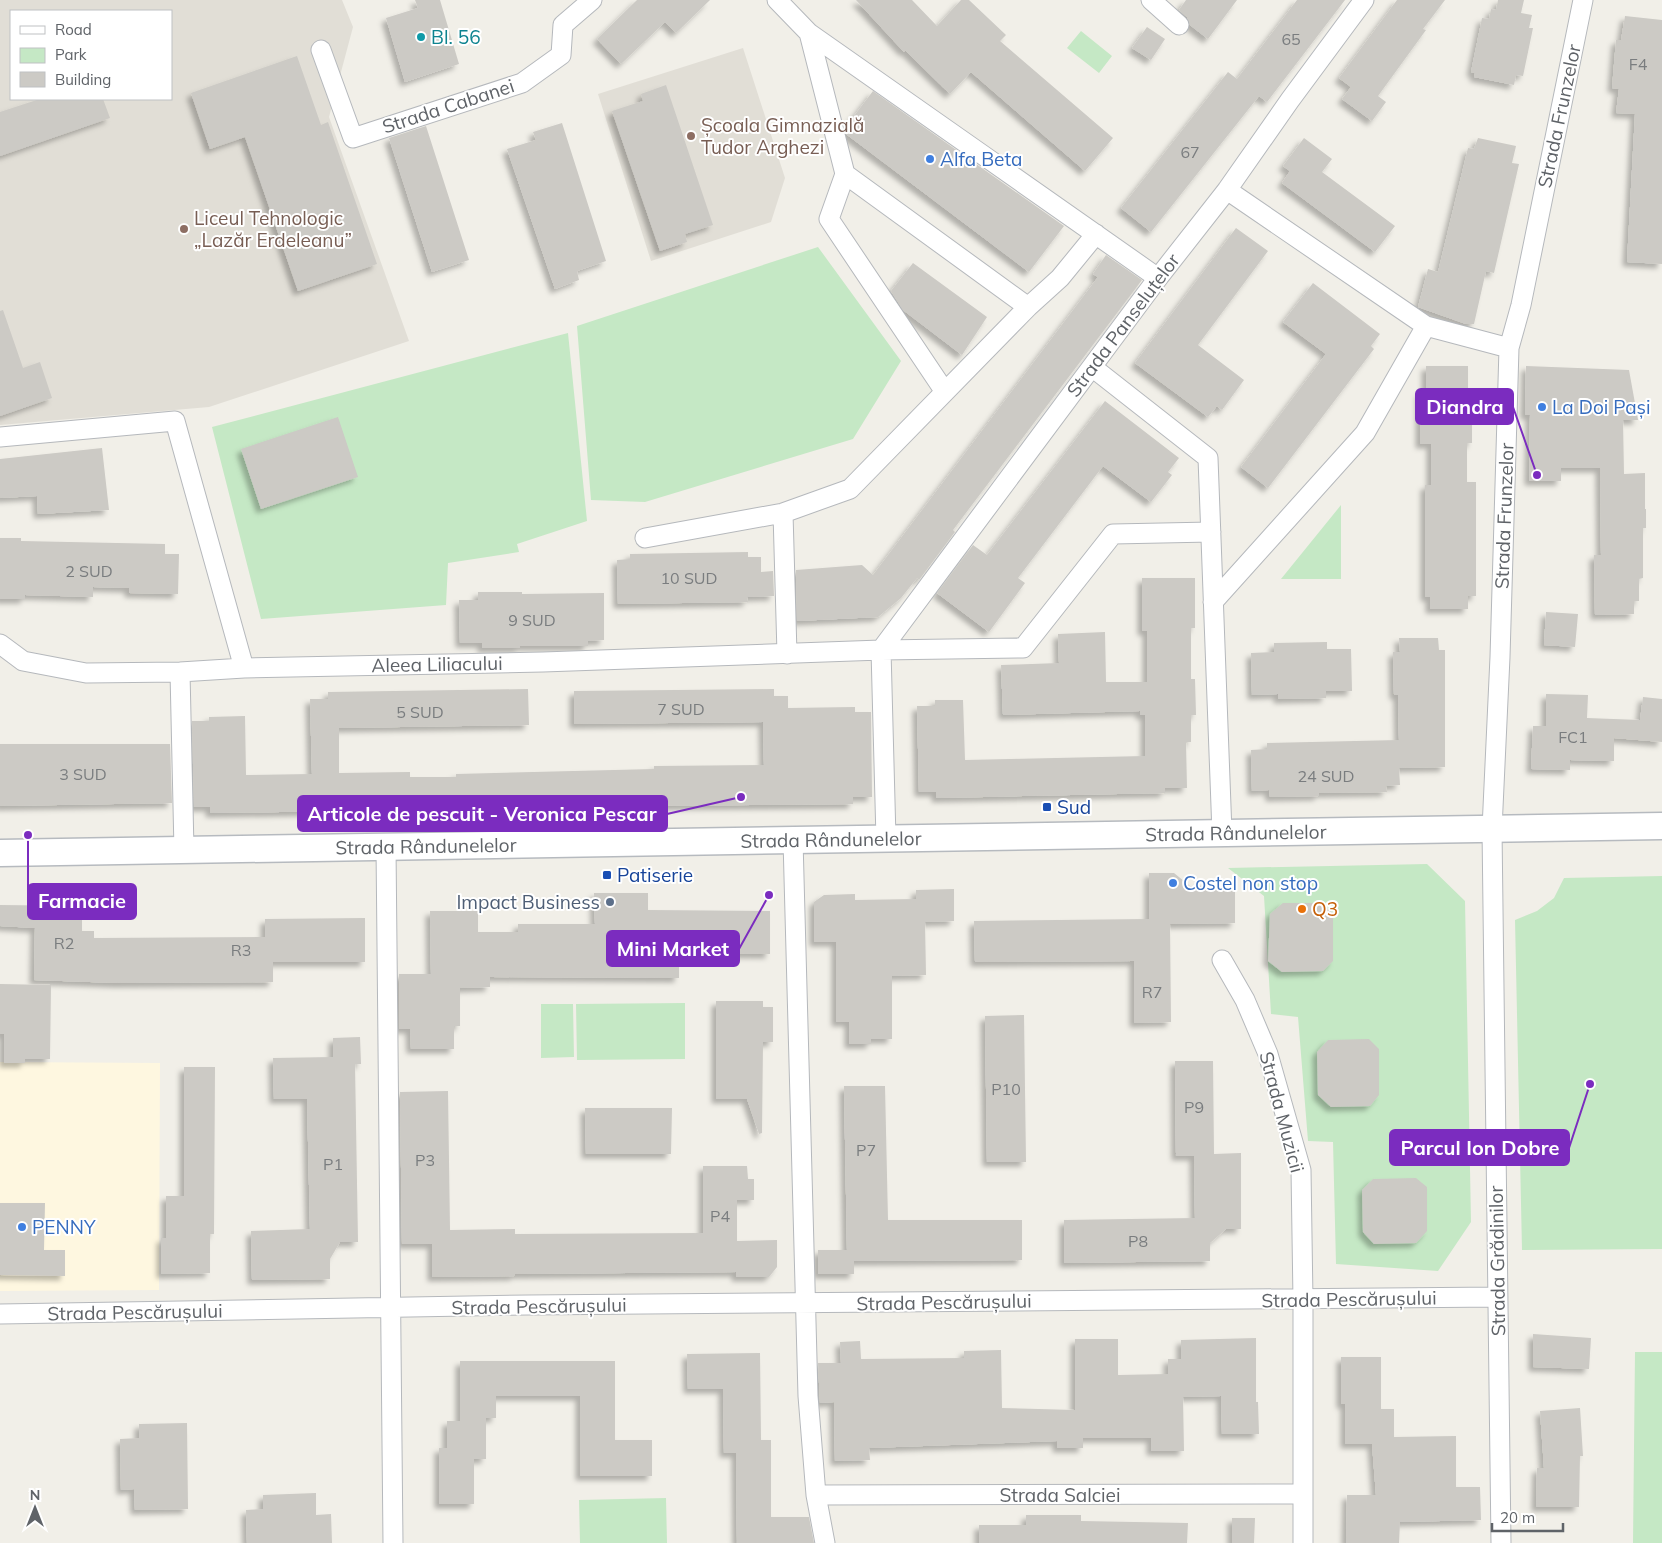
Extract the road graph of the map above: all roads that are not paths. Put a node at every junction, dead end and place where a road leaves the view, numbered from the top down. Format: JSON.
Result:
{"nodes":[{"id":1,"x":592,"y":0,"type":"edge"},
{"id":2,"x":777,"y":0,"type":"edge"},
{"id":3,"x":1151,"y":0,"type":"edge"},
{"id":4,"x":1364,"y":0,"type":"edge"},
{"id":5,"x":1583,"y":0,"type":"edge"},
{"id":6,"x":1179,"y":25,"type":"dead end"},
{"id":7,"x":809,"y":33,"type":"junction"},
{"id":8,"x":321,"y":50,"type":"dead end"},
{"id":9,"x":845,"y":174,"type":"junction"},
{"id":10,"x":1227,"y":190,"type":"junction"},
{"id":11,"x":1096,"y":234,"type":"junction"},
{"id":12,"x":1158,"y":278,"type":"junction"},
{"id":13,"x":1028,"y":307,"type":"junction"},
{"id":14,"x":1426,"y":326,"type":"junction"},
{"id":15,"x":1509,"y":348,"type":"junction"},
{"id":16,"x":1092,"y":367,"type":"junction"},
{"id":17,"x":945,"y":392,"type":"junction"},
{"id":18,"x":0,"y":437,"type":"edge"},
{"id":19,"x":783,"y":513,"type":"junction"},
{"id":20,"x":1211,"y":532,"type":"junction"},
{"id":21,"x":646,"y":538,"type":"dead end"},
{"id":22,"x":1213,"y":602,"type":"junction"},
{"id":23,"x":0,"y":644,"type":"edge"},
{"id":24,"x":881,"y":650,"type":"junction"},
{"id":25,"x":787,"y":654,"type":"junction"},
{"id":26,"x":244,"y":668,"type":"junction"},
{"id":27,"x":180,"y":672,"type":"junction"},
{"id":28,"x":1662,"y":826,"type":"edge"},
{"id":29,"x":1492,"y":829,"type":"junction"},
{"id":30,"x":1222,"y":833,"type":"junction"},
{"id":31,"x":886,"y":839,"type":"junction"},
{"id":32,"x":793,"y":840,"type":"junction"},
{"id":33,"x":386,"y":847,"type":"junction"},
{"id":34,"x":184,"y":850,"type":"junction"},
{"id":35,"x":0,"y":853,"type":"edge"},
{"id":36,"x":1222,"y":960,"type":"dead end"},
{"id":37,"x":1498,"y":1297,"type":"junction"},
{"id":38,"x":1304,"y":1300,"type":"junction"},
{"id":39,"x":805,"y":1303,"type":"junction"},
{"id":40,"x":389,"y":1308,"type":"junction"},
{"id":41,"x":0,"y":1314,"type":"edge"},
{"id":42,"x":1303,"y":1494,"type":"junction"},
{"id":43,"x":816,"y":1496,"type":"junction"},
{"id":44,"x":393,"y":1543,"type":"edge"},
{"id":45,"x":825,"y":1543,"type":"edge"},
{"id":46,"x":1303,"y":1543,"type":"edge"},
{"id":47,"x":1501,"y":1543,"type":"edge"}],
"edges":[{"from":1,"to":8,"type":"street","name":"Strada Cabanei"},
{"from":2,"to":7,"type":"street"},
{"from":3,"to":6,"type":"street"},
{"from":4,"to":10,"type":"street","name":"Strada Panseluțelor"},
{"from":5,"to":15,"type":"street","name":"Strada Frunzelor"},
{"from":7,"to":9,"type":"street"},
{"from":7,"to":11,"type":"street"},
{"from":9,"to":13,"type":"street"},
{"from":9,"to":17,"type":"street"},
{"from":10,"to":12,"type":"street","name":"Strada Panseluțelor"},
{"from":10,"to":14,"type":"street"},
{"from":11,"to":12,"type":"street"},
{"from":11,"to":13,"type":"street"},
{"from":12,"to":16,"type":"street","name":"Strada Panseluțelor"},
{"from":13,"to":17,"type":"street"},
{"from":14,"to":15,"type":"street"},
{"from":14,"to":22,"type":"street"},
{"from":15,"to":29,"type":"street","name":"Strada Frunzelor"},
{"from":16,"to":20,"type":"street"},
{"from":16,"to":24,"type":"street","name":"Strada Panseluțelor"},
{"from":17,"to":19,"type":"street"},
{"from":18,"to":26,"type":"street"},
{"from":19,"to":21,"type":"street"},
{"from":19,"to":25,"type":"street"},
{"from":20,"to":22,"type":"street"},
{"from":20,"to":24,"type":"street","name":"Aleea Liliacului"},
{"from":22,"to":30,"type":"street"},
{"from":23,"to":27,"type":"street","name":"Aleea Liliacului"},
{"from":24,"to":25,"type":"street","name":"Aleea Liliacului"},
{"from":24,"to":31,"type":"street"},
{"from":25,"to":26,"type":"street","name":"Aleea Liliacului"},
{"from":26,"to":27,"type":"street","name":"Aleea Liliacului"},
{"from":27,"to":34,"type":"street"},
{"from":28,"to":29,"type":"street","name":"Strada Rândunelelor"},
{"from":29,"to":30,"type":"street","name":"Strada Rândunelelor"},
{"from":29,"to":37,"type":"street","name":"Strada Grădinilor"},
{"from":30,"to":31,"type":"street","name":"Strada Rândunelelor"},
{"from":31,"to":32,"type":"street","name":"Strada Rândunelelor"},
{"from":32,"to":33,"type":"street","name":"Strada Rândunelelor"},
{"from":32,"to":39,"type":"street"},
{"from":33,"to":34,"type":"street","name":"Strada Rândunelelor"},
{"from":33,"to":40,"type":"street"},
{"from":34,"to":35,"type":"street","name":"Strada Rândunelelor"},
{"from":36,"to":38,"type":"street","name":"Strada Muzicii"},
{"from":37,"to":38,"type":"street","name":"Strada Pescărușului"},
{"from":37,"to":47,"type":"street","name":"Strada Grădinilor"},
{"from":38,"to":39,"type":"street","name":"Strada Pescărușului"},
{"from":38,"to":42,"type":"street","name":"Strada Muzicii"},
{"from":39,"to":40,"type":"street","name":"Strada Pescărușului"},
{"from":39,"to":43,"type":"street"},
{"from":40,"to":41,"type":"street","name":"Strada Pescărușului"},
{"from":40,"to":44,"type":"street"},
{"from":42,"to":43,"type":"street","name":"Strada Salciei"},
{"from":42,"to":46,"type":"street","name":"Strada Muzicii"},
{"from":43,"to":45,"type":"street"}]}
